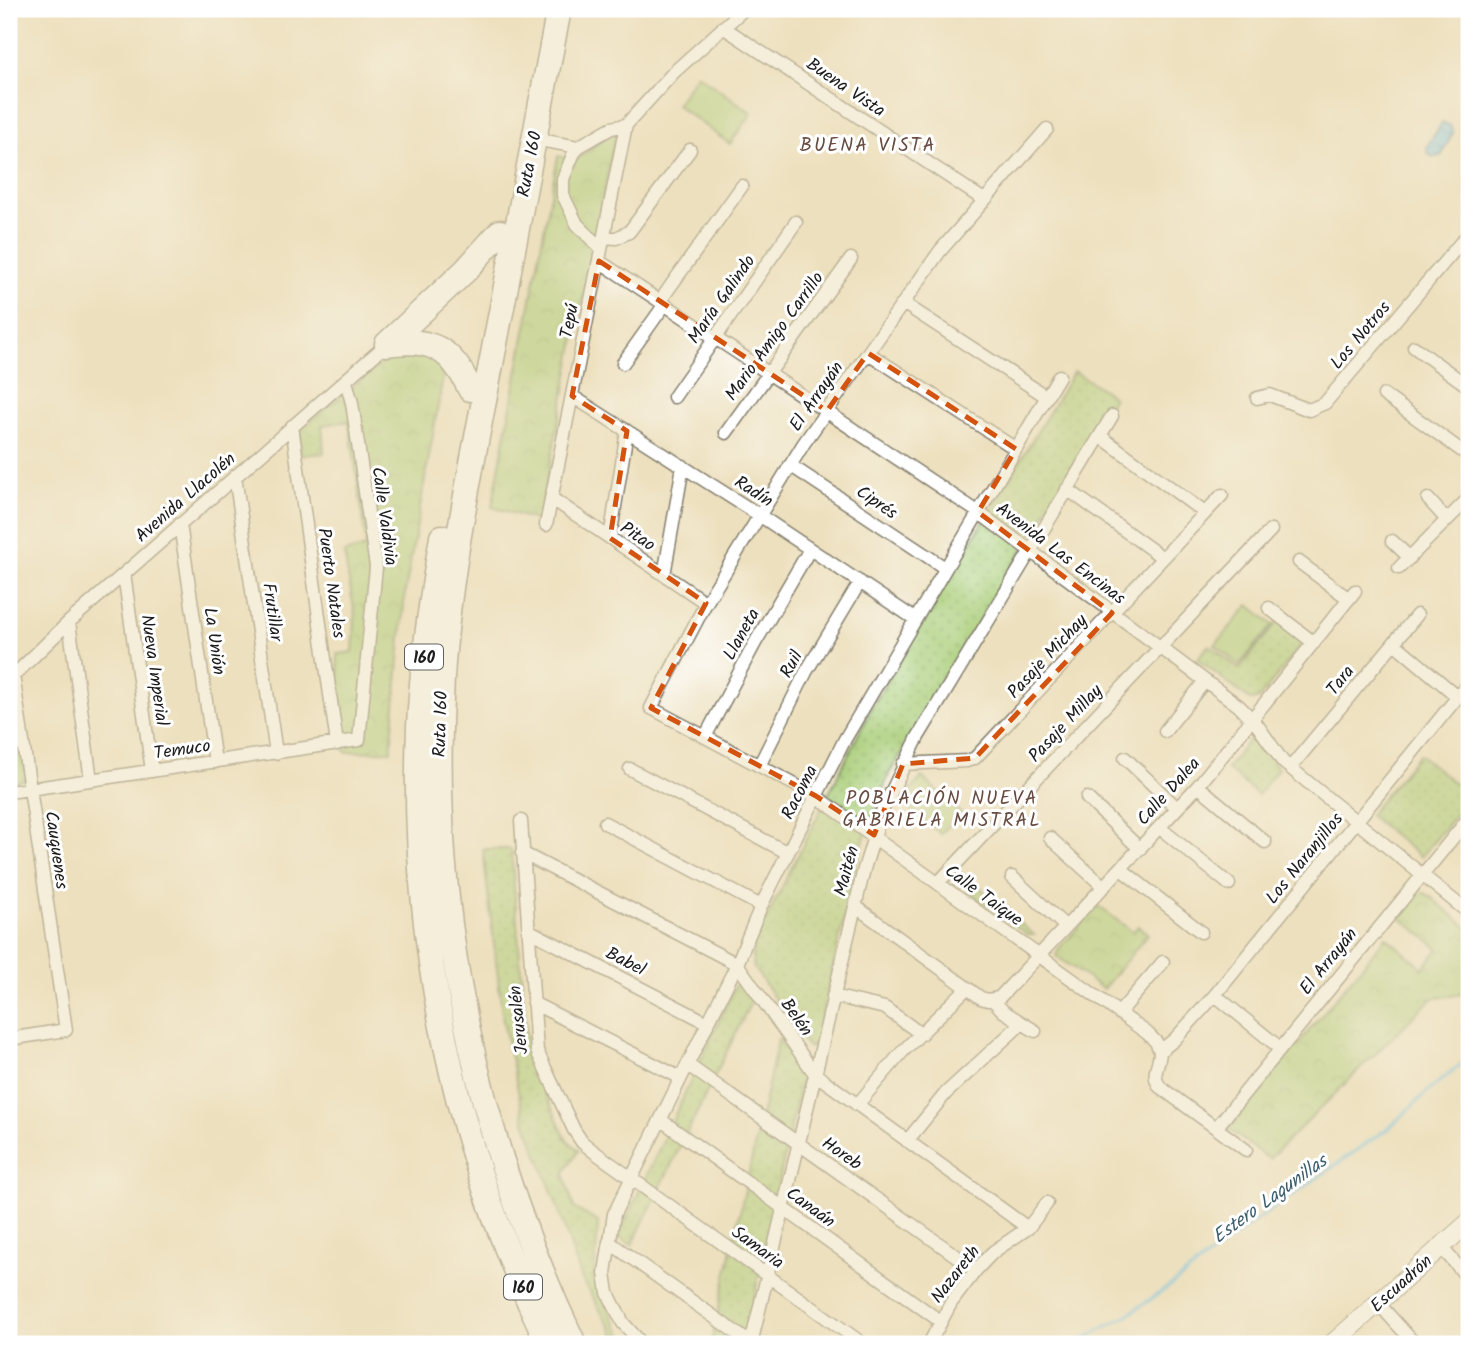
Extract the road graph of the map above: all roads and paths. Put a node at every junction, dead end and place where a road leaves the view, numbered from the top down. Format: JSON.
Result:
{"nodes":[{"id":1,"x":542,"y":9,"type":"edge"},
{"id":2,"x":559,"y":9,"type":"edge"},
{"id":3,"x":744,"y":9,"type":"edge"},
{"id":4,"x":723,"y":27,"type":"junction"},
{"id":5,"x":626,"y":125,"type":"junction"},
{"id":6,"x":1047,"y":129,"type":"dead end"},
{"id":7,"x":534,"y":139,"type":"junction"},
{"id":8,"x":578,"y":147,"type":"junction"},
{"id":9,"x":690,"y":150,"type":"dead end"},
{"id":10,"x":742,"y":186,"type":"dead end"},
{"id":11,"x":984,"y":200,"type":"junction"},
{"id":12,"x":796,"y":222,"type":"dead end"},
{"id":13,"x":500,"y":232,"type":"junction"},
{"id":14,"x":1469,"y":233,"type":"edge"},
{"id":15,"x":601,"y":249,"type":"junction"},
{"id":16,"x":851,"y":259,"type":"dead end"},
{"id":17,"x":662,"y":302,"type":"junction"},
{"id":18,"x":903,"y":303,"type":"junction"},
{"id":19,"x":716,"y":337,"type":"junction"},
{"id":20,"x":387,"y":344,"type":"junction"},
{"id":21,"x":1414,"y":347,"type":"dead end"},
{"id":22,"x":868,"y":353,"type":"junction"},
{"id":23,"x":623,"y":363,"type":"dead end"},
{"id":24,"x":769,"y":373,"type":"junction"},
{"id":25,"x":1059,"y":376,"type":"dead end"},
{"id":26,"x":346,"y":380,"type":"junction"},
{"id":27,"x":1469,"y":387,"type":"edge"},
{"id":28,"x":470,"y":388,"type":"junction"},
{"id":29,"x":1384,"y":395,"type":"dead end"},
{"id":30,"x":572,"y":396,"type":"junction"},
{"id":31,"x":674,"y":397,"type":"dead end"},
{"id":32,"x":1046,"y":397,"type":"junction"},
{"id":33,"x":1257,"y":398,"type":"dead end"},
{"id":34,"x":827,"y":411,"type":"junction"},
{"id":35,"x":1112,"y":416,"type":"dead end"},
{"id":36,"x":292,"y":426,"type":"junction"},
{"id":37,"x":627,"y":431,"type":"junction"},
{"id":38,"x":726,"y":433,"type":"dead end"},
{"id":39,"x":1100,"y":436,"type":"junction"},
{"id":40,"x":1016,"y":449,"type":"junction"},
{"id":41,"x":1469,"y":456,"type":"edge"},
{"id":42,"x":790,"y":465,"type":"junction"},
{"id":43,"x":683,"y":466,"type":"junction"},
{"id":44,"x":235,"y":476,"type":"junction"},
{"id":45,"x":1067,"y":489,"type":"junction"},
{"id":46,"x":1222,"y":495,"type":"dead end"},
{"id":47,"x":551,"y":498,"type":"junction"},
{"id":48,"x":1469,"y":498,"type":"edge"},
{"id":49,"x":1428,"y":499,"type":"dead end"},
{"id":50,"x":978,"y":512,"type":"junction"},
{"id":51,"x":1205,"y":513,"type":"junction"},
{"id":52,"x":759,"y":515,"type":"junction"},
{"id":53,"x":1447,"y":520,"type":"junction"},
{"id":54,"x":180,"y":524,"type":"junction"},
{"id":55,"x":545,"y":525,"type":"dead end"},
{"id":56,"x":1271,"y":530,"type":"dead end"},
{"id":57,"x":610,"y":538,"type":"junction"},
{"id":58,"x":1392,"y":541,"type":"dead end"},
{"id":59,"x":810,"y":549,"type":"junction"},
{"id":60,"x":1029,"y":551,"type":"junction"},
{"id":61,"x":1163,"y":558,"type":"junction"},
{"id":62,"x":1410,"y":558,"type":"junction"},
{"id":63,"x":1300,"y":562,"type":"dead end"},
{"id":64,"x":945,"y":568,"type":"junction"},
{"id":65,"x":1399,"y":568,"type":"dead end"},
{"id":66,"x":124,"y":574,"type":"junction"},
{"id":67,"x":664,"y":575,"type":"junction"},
{"id":68,"x":860,"y":582,"type":"junction"},
{"id":69,"x":706,"y":603,"type":"junction"},
{"id":70,"x":1269,"y":608,"type":"dead end"},
{"id":71,"x":1111,"y":613,"type":"junction"},
{"id":72,"x":1417,"y":615,"type":"dead end"},
{"id":73,"x":915,"y":620,"type":"junction"},
{"id":74,"x":69,"y":622,"type":"junction"},
{"id":75,"x":1314,"y":643,"type":"junction"},
{"id":76,"x":1394,"y":643,"type":"junction"},
{"id":77,"x":1160,"y":648,"type":"junction"},
{"id":78,"x":11,"y":677,"type":"edge"},
{"id":79,"x":1205,"y":681,"type":"junction"},
{"id":80,"x":1465,"y":690,"type":"edge"},
{"id":81,"x":651,"y":708,"type":"joint"},
{"id":82,"x":1252,"y":719,"type":"junction"},
{"id":83,"x":1165,"y":731,"type":"dead end"},
{"id":84,"x":705,"y":737,"type":"junction"},
{"id":85,"x":359,"y":740,"type":"joint"},
{"id":86,"x":337,"y":744,"type":"junction"},
{"id":87,"x":276,"y":753,"type":"junction"},
{"id":88,"x":1125,"y":758,"type":"dead end"},
{"id":89,"x":215,"y":762,"type":"junction"},
{"id":90,"x":903,"y":764,"type":"junction"},
{"id":91,"x":759,"y":766,"type":"junction"},
{"id":92,"x":1290,"y":768,"type":"junction"},
{"id":93,"x":630,"y":769,"type":"dead end"},
{"id":94,"x":152,"y":771,"type":"junction"},
{"id":95,"x":91,"y":780,"type":"junction"},
{"id":96,"x":1198,"y":786,"type":"junction"},
{"id":97,"x":30,"y":789,"type":"junction"},
{"id":98,"x":9,"y":792,"type":"edge"},
{"id":99,"x":816,"y":796,"type":"junction"},
{"id":100,"x":1087,"y":798,"type":"dead end"},
{"id":101,"x":1177,"y":808,"type":"junction"},
{"id":102,"x":1469,"y":818,"type":"edge"},
{"id":103,"x":521,"y":821,"type":"dead end"},
{"id":104,"x":1357,"y":821,"type":"junction"},
{"id":105,"x":605,"y":823,"type":"dead end"},
{"id":106,"x":1160,"y":828,"type":"junction"},
{"id":107,"x":874,"y":835,"type":"junction"},
{"id":108,"x":1050,"y":838,"type":"dead end"},
{"id":109,"x":1265,"y":842,"type":"dead end"},
{"id":110,"x":1140,"y":849,"type":"junction"},
{"id":111,"x":522,"y":853,"type":"junction"},
{"id":112,"x":788,"y":853,"type":"junction"},
{"id":113,"x":1121,"y":869,"type":"junction"},
{"id":114,"x":1423,"y":873,"type":"junction"},
{"id":115,"x":1012,"y":877,"type":"dead end"},
{"id":116,"x":938,"y":883,"type":"junction"},
{"id":117,"x":1229,"y":884,"type":"dead end"},
{"id":118,"x":1104,"y":887,"type":"junction"},
{"id":119,"x":855,"y":905,"type":"junction"},
{"id":120,"x":761,"y":906,"type":"junction"},
{"id":121,"x":1469,"y":913,"type":"edge"},
{"id":122,"x":1066,"y":927,"type":"junction"},
{"id":123,"x":528,"y":930,"type":"junction"},
{"id":124,"x":1201,"y":932,"type":"dead end"},
{"id":125,"x":1038,"y":956,"type":"junction"},
{"id":126,"x":1163,"y":962,"type":"dead end"},
{"id":127,"x":737,"y":964,"type":"junction"},
{"id":128,"x":967,"y":988,"type":"junction"},
{"id":129,"x":1215,"y":995,"type":"junction"},
{"id":130,"x":833,"y":996,"type":"junction"},
{"id":131,"x":993,"y":1000,"type":"junction"},
{"id":132,"x":533,"y":1003,"type":"junction"},
{"id":133,"x":1119,"y":1013,"type":"junction"},
{"id":134,"x":708,"y":1023,"type":"junction"},
{"id":135,"x":1022,"y":1024,"type":"junction"},
{"id":136,"x":1035,"y":1031,"type":"dead end"},
{"id":137,"x":921,"y":1034,"type":"junction"},
{"id":138,"x":9,"y":1039,"type":"edge"},
{"id":139,"x":1280,"y":1048,"type":"junction"},
{"id":140,"x":1160,"y":1051,"type":"junction"},
{"id":141,"x":688,"y":1065,"type":"junction"},
{"id":142,"x":815,"y":1074,"type":"junction"},
{"id":143,"x":681,"y":1079,"type":"junction"},
{"id":144,"x":857,"y":1105,"type":"junction"},
{"id":145,"x":661,"y":1120,"type":"junction"},
{"id":146,"x":1216,"y":1128,"type":"junction"},
{"id":147,"x":907,"y":1141,"type":"junction"},
{"id":148,"x":799,"y":1144,"type":"junction"},
{"id":149,"x":1246,"y":1150,"type":"dead end"},
{"id":150,"x":633,"y":1179,"type":"junction"},
{"id":151,"x":1047,"y":1203,"type":"dead end"},
{"id":152,"x":783,"y":1209,"type":"junction"},
{"id":153,"x":1469,"y":1222,"type":"edge"},
{"id":154,"x":1028,"y":1228,"type":"junction"},
{"id":155,"x":609,"y":1242,"type":"junction"},
{"id":156,"x":1441,"y":1247,"type":"junction"},
{"id":157,"x":976,"y":1270,"type":"junction"},
{"id":158,"x":767,"y":1276,"type":"junction"},
{"id":159,"x":1469,"y":1279,"type":"edge"},
{"id":160,"x":547,"y":1285,"type":"junction"},
{"id":161,"x":1378,"y":1303,"type":"junction"},
{"id":162,"x":940,"y":1321,"type":"junction"},
{"id":163,"x":753,"y":1343,"type":"edge"},
{"id":164,"x":549,"y":1344,"type":"edge"},
{"id":165,"x":574,"y":1344,"type":"edge"},
{"id":166,"x":584,"y":1344,"type":"edge"},
{"id":167,"x":642,"y":1344,"type":"edge"},
{"id":168,"x":863,"y":1344,"type":"edge"},
{"id":169,"x":929,"y":1344,"type":"edge"},
{"id":170,"x":1332,"y":1344,"type":"edge"},
{"id":171,"x":1415,"y":1344,"type":"edge"}],
"edges":[{"from":1,"to":13,"type":"highway","name":"Ruta 160","number":"160"},
{"from":2,"to":7,"type":"highway","name":"Ruta 160","number":"160"},
{"from":3,"to":4,"type":"street"},
{"from":4,"to":5,"type":"street"},
{"from":4,"to":11,"type":"street","name":"Buena Vista"},
{"from":5,"to":8,"type":"street"},
{"from":5,"to":15,"type":"street","name":"Tepú"},
{"from":6,"to":11,"type":"street","name":"El Arrayán"},
{"from":7,"to":8,"type":"street"},
{"from":7,"to":160,"type":"highway","name":"Ruta 160","number":"160"},
{"from":8,"to":15,"type":"street","name":"Avenida Las Encinas"},
{"from":9,"to":15,"type":"street"},
{"from":10,"to":17,"type":"street"},
{"from":11,"to":18,"type":"street","name":"El Arrayán"},
{"from":12,"to":19,"type":"street","name":"María Galindo"},
{"from":13,"to":20,"type":"highway"},
{"from":13,"to":28,"type":"highway","name":"Ruta 160","number":"160"},
{"from":14,"to":33,"type":"street","name":"Los Notros"},
{"from":15,"to":17,"type":"street","name":"Avenida Las Encinas"},
{"from":15,"to":30,"type":"street","name":"Tepú"},
{"from":16,"to":24,"type":"street","name":"Mario Amigo Carrillo"},
{"from":17,"to":19,"type":"street","name":"Avenida Las Encinas"},
{"from":17,"to":23,"type":"street"},
{"from":18,"to":22,"type":"street","name":"El Arrayán"},
{"from":18,"to":32,"type":"street"},
{"from":19,"to":24,"type":"street","name":"Avenida Las Encinas"},
{"from":19,"to":31,"type":"street","name":"María Galindo"},
{"from":20,"to":26,"type":"street","name":"Avenida Llacolén"},
{"from":20,"to":28,"type":"highway"},
{"from":21,"to":27,"type":"street"},
{"from":22,"to":34,"type":"street","name":"El Arrayán"},
{"from":22,"to":40,"type":"street"},
{"from":24,"to":34,"type":"street","name":"Avenida Las Encinas"},
{"from":24,"to":38,"type":"street","name":"Mario Amigo Carrillo"},
{"from":25,"to":32,"type":"street","name":"Racoma"},
{"from":26,"to":36,"type":"street","name":"Avenida Llacolén"},
{"from":26,"to":85,"type":"street","name":"Calle Valdivia"},
{"from":28,"to":164,"type":"highway","name":"Ruta 160","number":"160"},
{"from":29,"to":41,"type":"street"},
{"from":30,"to":37,"type":"street","name":"Radín"},
{"from":30,"to":47,"type":"street","name":"Tepú"},
{"from":32,"to":40,"type":"street","name":"Racoma"},
{"from":34,"to":42,"type":"street","name":"El Arrayán"},
{"from":34,"to":50,"type":"street","name":"Avenida Las Encinas"},
{"from":35,"to":39,"type":"street","name":"Maitén"},
{"from":36,"to":44,"type":"street","name":"Avenida Llacolén"},
{"from":36,"to":86,"type":"street","name":"Puerto Natales"},
{"from":37,"to":43,"type":"street","name":"Radín"},
{"from":37,"to":57,"type":"street"},
{"from":39,"to":45,"type":"street","name":"Maitén"},
{"from":39,"to":51,"type":"street"},
{"from":40,"to":50,"type":"street","name":"Racoma"},
{"from":42,"to":52,"type":"street","name":"El Arrayán"},
{"from":42,"to":64,"type":"street","name":"Ciprés"},
{"from":43,"to":52,"type":"street","name":"Radín"},
{"from":43,"to":67,"type":"street"},
{"from":44,"to":54,"type":"street","name":"Avenida Llacolén"},
{"from":44,"to":87,"type":"street","name":"Frutillar"},
{"from":45,"to":60,"type":"street","name":"Maitén"},
{"from":45,"to":61,"type":"street"},
{"from":46,"to":51,"type":"street","name":"Pasaje Michay"},
{"from":47,"to":55,"type":"street","name":"Tepú"},
{"from":47,"to":57,"type":"street","name":"Pitao"},
{"from":48,"to":53,"type":"street"},
{"from":49,"to":53,"type":"street"},
{"from":50,"to":60,"type":"street","name":"Avenida Las Encinas"},
{"from":50,"to":64,"type":"street","name":"Racoma"},
{"from":51,"to":61,"type":"street","name":"Pasaje Michay"},
{"from":52,"to":59,"type":"street","name":"Radín"},
{"from":52,"to":69,"type":"street","name":"El Arrayán"},
{"from":53,"to":62,"type":"street"},
{"from":54,"to":66,"type":"street","name":"Avenida Llacolén"},
{"from":54,"to":89,"type":"street","name":"La Unión"},
{"from":56,"to":77,"type":"street","name":"Pasaje Millay"},
{"from":57,"to":67,"type":"street","name":"Pitao"},
{"from":58,"to":62,"type":"street"},
{"from":59,"to":68,"type":"street","name":"Radín"},
{"from":59,"to":84,"type":"street","name":"Llaneta"},
{"from":60,"to":71,"type":"street","name":"Avenida Las Encinas"},
{"from":60,"to":90,"type":"street","name":"Maitén"},
{"from":61,"to":71,"type":"street","name":"Pasaje Michay"},
{"from":62,"to":65,"type":"street"},
{"from":63,"to":75,"type":"street","name":"Calle Dalea"},
{"from":64,"to":73,"type":"street","name":"Racoma"},
{"from":66,"to":74,"type":"street","name":"Avenida Llacolén"},
{"from":66,"to":94,"type":"street","name":"Nueva Imperial"},
{"from":67,"to":69,"type":"street","name":"Pitao"},
{"from":68,"to":73,"type":"street","name":"Radín"},
{"from":68,"to":91,"type":"street","name":"Ruil"},
{"from":69,"to":81,"type":"street","name":"El Arrayán"},
{"from":70,"to":75,"type":"street"},
{"from":71,"to":77,"type":"street","name":"Avenida Las Encinas"},
{"from":71,"to":90,"type":"street","name":"Pasaje Michay"},
{"from":72,"to":76,"type":"street","name":"Tara"},
{"from":73,"to":99,"type":"street","name":"Racoma"},
{"from":74,"to":78,"type":"street","name":"Avenida Llacolén"},
{"from":74,"to":95,"type":"street"},
{"from":75,"to":82,"type":"street","name":"Calle Dalea"},
{"from":76,"to":80,"type":"street"},
{"from":76,"to":92,"type":"street","name":"Tara"},
{"from":77,"to":79,"type":"street","name":"Avenida Las Encinas"},
{"from":77,"to":116,"type":"street","name":"Pasaje Millay"},
{"from":78,"to":97,"type":"street","name":"Cauquenes"},
{"from":79,"to":82,"type":"street","name":"Avenida Las Encinas"},
{"from":79,"to":83,"type":"street"},
{"from":80,"to":104,"type":"street","name":"Los Naranjillos"},
{"from":81,"to":84,"type":"street","name":"Calle Taique"},
{"from":82,"to":92,"type":"street","name":"Avenida Las Encinas"},
{"from":82,"to":96,"type":"street","name":"Calle Dalea"},
{"from":84,"to":91,"type":"street","name":"Calle Taique"},
{"from":85,"to":86,"type":"street","name":"Temuco"},
{"from":86,"to":87,"type":"street","name":"Temuco"},
{"from":87,"to":89,"type":"street","name":"Temuco"},
{"from":88,"to":101,"type":"street"},
{"from":89,"to":94,"type":"street","name":"Temuco"},
{"from":90,"to":107,"type":"street","name":"Maitén"},
{"from":91,"to":99,"type":"street","name":"Calle Taique"},
{"from":92,"to":104,"type":"street","name":"Avenida Las Encinas"},
{"from":93,"to":112,"type":"street"},
{"from":94,"to":95,"type":"street","name":"Temuco"},
{"from":95,"to":97,"type":"street","name":"Temuco"},
{"from":96,"to":101,"type":"street","name":"Calle Dalea"},
{"from":96,"to":109,"type":"street"},
{"from":97,"to":98,"type":"street","name":"Temuco"},
{"from":97,"to":138,"type":"street","name":"Cauquenes"},
{"from":99,"to":107,"type":"street","name":"Calle Taique"},
{"from":99,"to":112,"type":"street","name":"Racoma"},
{"from":100,"to":110,"type":"street"},
{"from":101,"to":106,"type":"street","name":"Calle Dalea"},
{"from":102,"to":114,"type":"street","name":"El Arrayán"},
{"from":103,"to":111,"type":"street","name":"Jerusalén"},
{"from":104,"to":114,"type":"street","name":"Avenida Las Encinas"},
{"from":104,"to":129,"type":"street","name":"Los Naranjillos"},
{"from":105,"to":120,"type":"street"},
{"from":106,"to":110,"type":"street","name":"Calle Dalea"},
{"from":106,"to":117,"type":"street"},
{"from":107,"to":116,"type":"street","name":"Calle Taique"},
{"from":107,"to":119,"type":"street","name":"Maitén"},
{"from":108,"to":118,"type":"street"},
{"from":110,"to":113,"type":"street","name":"Calle Dalea"},
{"from":111,"to":123,"type":"street","name":"Jerusalén"},
{"from":111,"to":127,"type":"street","name":"Belén"},
{"from":112,"to":120,"type":"street","name":"Racoma"},
{"from":113,"to":118,"type":"street","name":"Calle Dalea"},
{"from":113,"to":124,"type":"street"},
{"from":114,"to":121,"type":"street","name":"Avenida Las Encinas"},
{"from":114,"to":139,"type":"street","name":"El Arrayán"},
{"from":115,"to":122,"type":"street"},
{"from":116,"to":125,"type":"street","name":"Calle Taique"},
{"from":118,"to":122,"type":"street","name":"Calle Dalea"},
{"from":119,"to":128,"type":"street"},
{"from":119,"to":130,"type":"street","name":"Maitén"},
{"from":120,"to":127,"type":"street","name":"Racoma"},
{"from":122,"to":125,"type":"street","name":"Calle Dalea"},
{"from":123,"to":132,"type":"street","name":"Jerusalén"},
{"from":123,"to":134,"type":"street","name":"Babel"},
{"from":125,"to":131,"type":"street","name":"Calle Dalea"},
{"from":125,"to":133,"type":"street","name":"Calle Taique"},
{"from":126,"to":133,"type":"street"},
{"from":127,"to":134,"type":"street","name":"Racoma"},
{"from":127,"to":142,"type":"street","name":"Belén"},
{"from":128,"to":131,"type":"street"},
{"from":128,"to":137,"type":"street"},
{"from":129,"to":139,"type":"street"},
{"from":129,"to":140,"type":"street","name":"Los Naranjillos"},
{"from":130,"to":137,"type":"street"},
{"from":130,"to":142,"type":"street","name":"Maitén"},
{"from":131,"to":135,"type":"street"},
{"from":132,"to":143,"type":"street"},
{"from":132,"to":150,"type":"street","name":"Jerusalén"},
{"from":133,"to":140,"type":"street","name":"Calle Taique"},
{"from":134,"to":141,"type":"street","name":"Racoma"},
{"from":135,"to":136,"type":"street"},
{"from":135,"to":147,"type":"street"},
{"from":137,"to":144,"type":"street"},
{"from":139,"to":146,"type":"street","name":"El Arrayán"},
{"from":140,"to":146,"type":"street"},
{"from":141,"to":143,"type":"street","name":"Racoma"},
{"from":141,"to":148,"type":"street","name":"Horeb"},
{"from":142,"to":144,"type":"street","name":"Belén"},
{"from":142,"to":148,"type":"street","name":"Maitén"},
{"from":143,"to":145,"type":"street","name":"Racoma"},
{"from":144,"to":147,"type":"street","name":"Belén"},
{"from":145,"to":150,"type":"street","name":"Racoma"},
{"from":145,"to":152,"type":"street","name":"Canaán"},
{"from":146,"to":149,"type":"street"},
{"from":147,"to":154,"type":"street","name":"Belén"},
{"from":148,"to":152,"type":"street","name":"Maitén"},
{"from":148,"to":157,"type":"street","name":"Horeb"},
{"from":150,"to":155,"type":"street","name":"Racoma"},
{"from":150,"to":158,"type":"street","name":"Samaria"},
{"from":151,"to":154,"type":"street","name":"Nazareth"},
{"from":152,"to":158,"type":"street","name":"Maitén"},
{"from":152,"to":162,"type":"street","name":"Canaán"},
{"from":153,"to":156,"type":"street","name":"Escuadrón"},
{"from":154,"to":157,"type":"street","name":"Nazareth"},
{"from":155,"to":163,"type":"street"},
{"from":155,"to":167,"type":"street"},
{"from":156,"to":159,"type":"street"},
{"from":156,"to":161,"type":"street","name":"Escuadrón"},
{"from":157,"to":162,"type":"street","name":"Nazareth"},
{"from":158,"to":163,"type":"street","name":"Maitén"},
{"from":158,"to":168,"type":"street","name":"Samaria"},
{"from":160,"to":165,"type":"highway","name":"Ruta 160","number":"160"},
{"from":160,"to":166,"type":"highway"},
{"from":161,"to":170,"type":"street","name":"Escuadrón"},
{"from":161,"to":171,"type":"street"},
{"from":162,"to":169,"type":"street","name":"Nazareth"}]}
